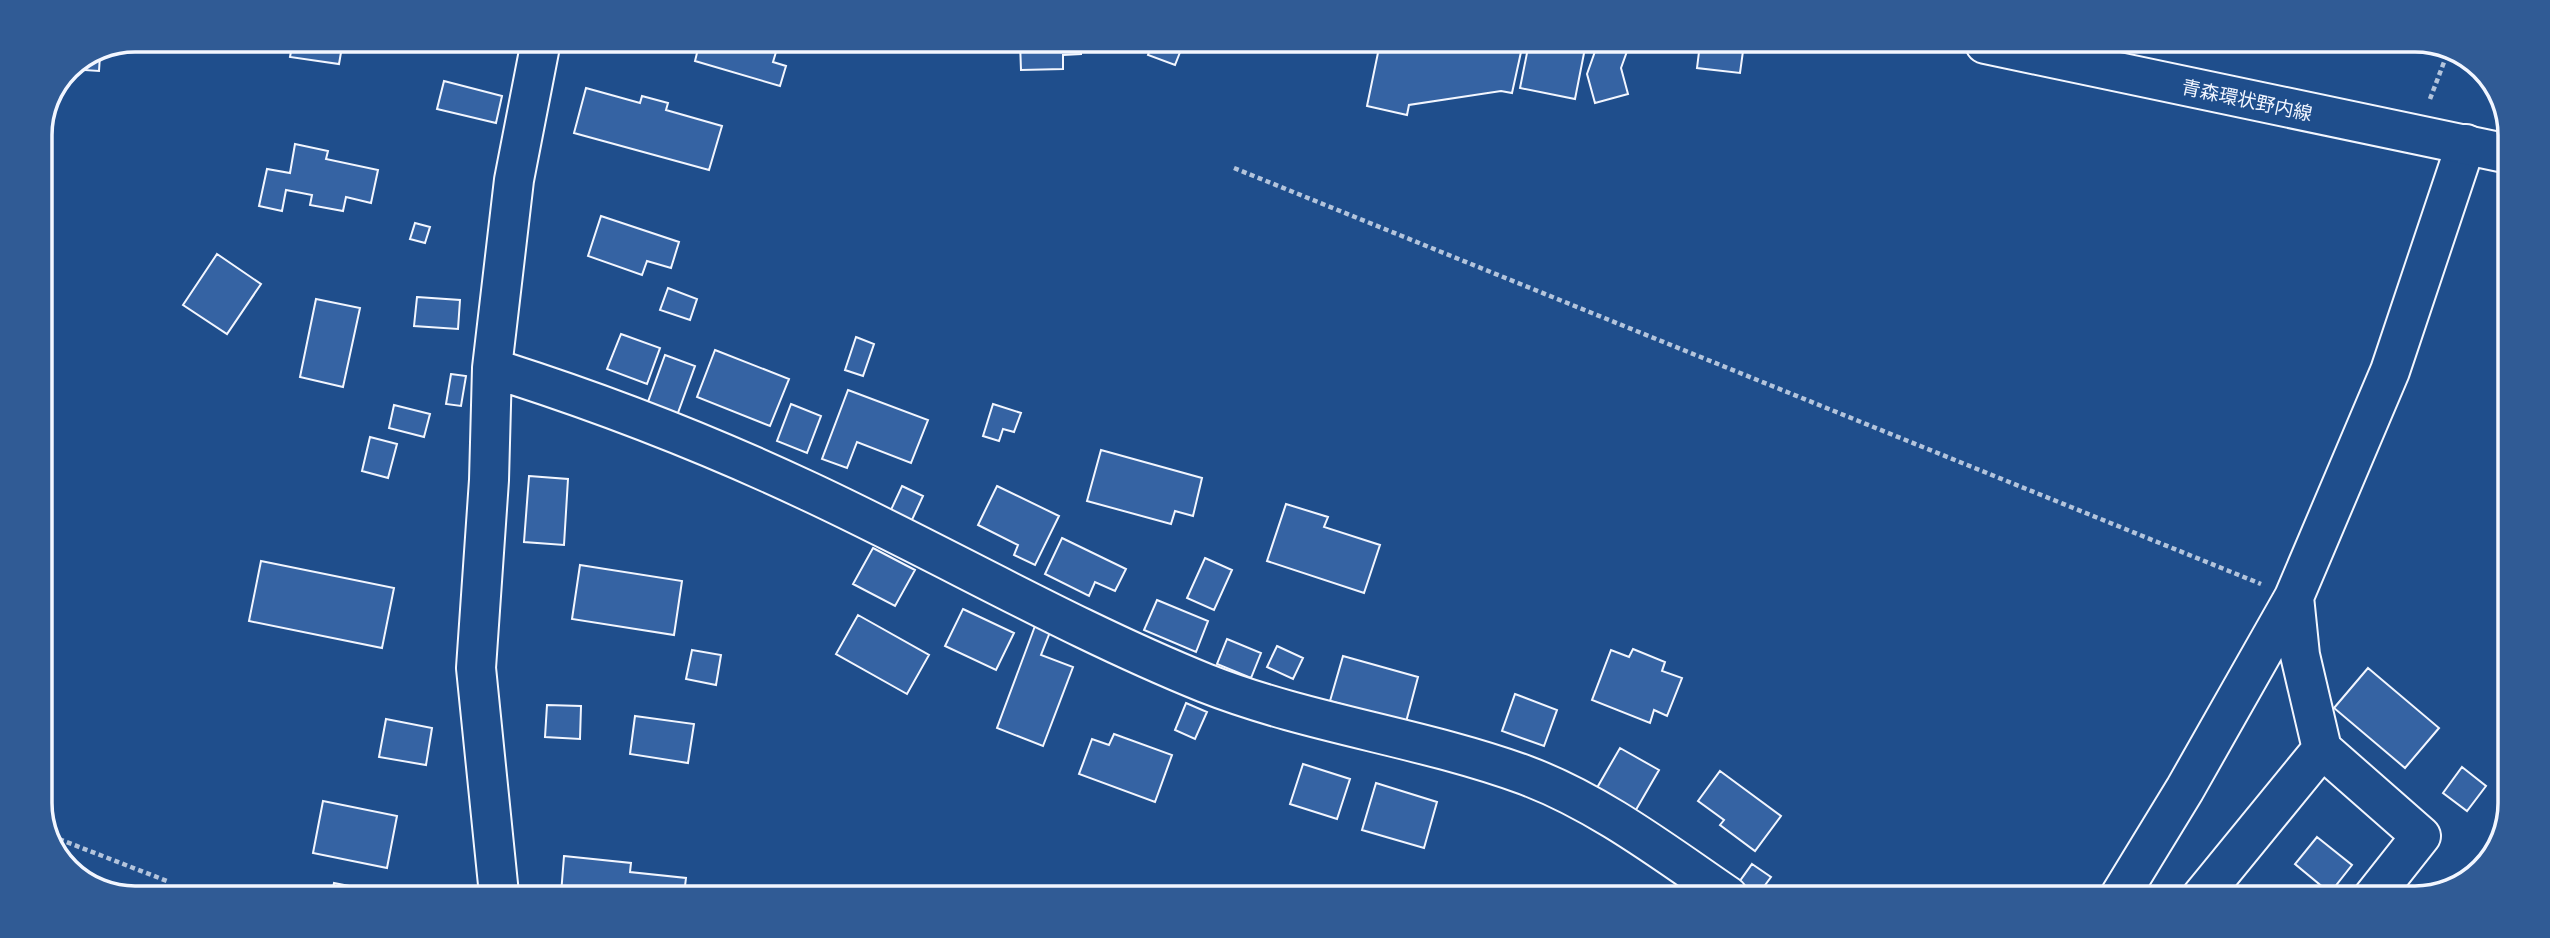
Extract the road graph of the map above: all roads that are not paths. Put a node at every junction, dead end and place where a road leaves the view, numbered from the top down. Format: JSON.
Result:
{"nodes":[{"id":1,"x":539,"y":52,"type":"edge"},
{"id":2,"x":2022,"y":52,"type":"edge"},
{"id":3,"x":2466,"y":144,"type":"junction"},
{"id":4,"x":2497,"y":151,"type":"edge"},
{"id":5,"x":492,"y":369,"type":"junction"},
{"id":6,"x":2294,"y":597,"type":"junction"},
{"id":7,"x":2322,"y":749,"type":"junction"},
{"id":8,"x":498,"y":886,"type":"edge"},
{"id":9,"x":1713,"y":886,"type":"edge"},
{"id":10,"x":2126,"y":886,"type":"edge"},
{"id":11,"x":2210,"y":886,"type":"edge"},
{"id":12,"x":2381,"y":886,"type":"edge"}],
"edges":[{"from":1,"to":5,"type":"street"},
{"from":2,"to":3,"type":"street","name":"青森環状野内線"},
{"from":3,"to":4,"type":"street","name":"青森環状野内線"},
{"from":3,"to":6,"type":"street"},
{"from":5,"to":8,"type":"street"},
{"from":5,"to":9,"type":"street"},
{"from":6,"to":7,"type":"street"},
{"from":6,"to":10,"type":"street"},
{"from":7,"to":11,"type":"street"},
{"from":7,"to":12,"type":"street"}]}
